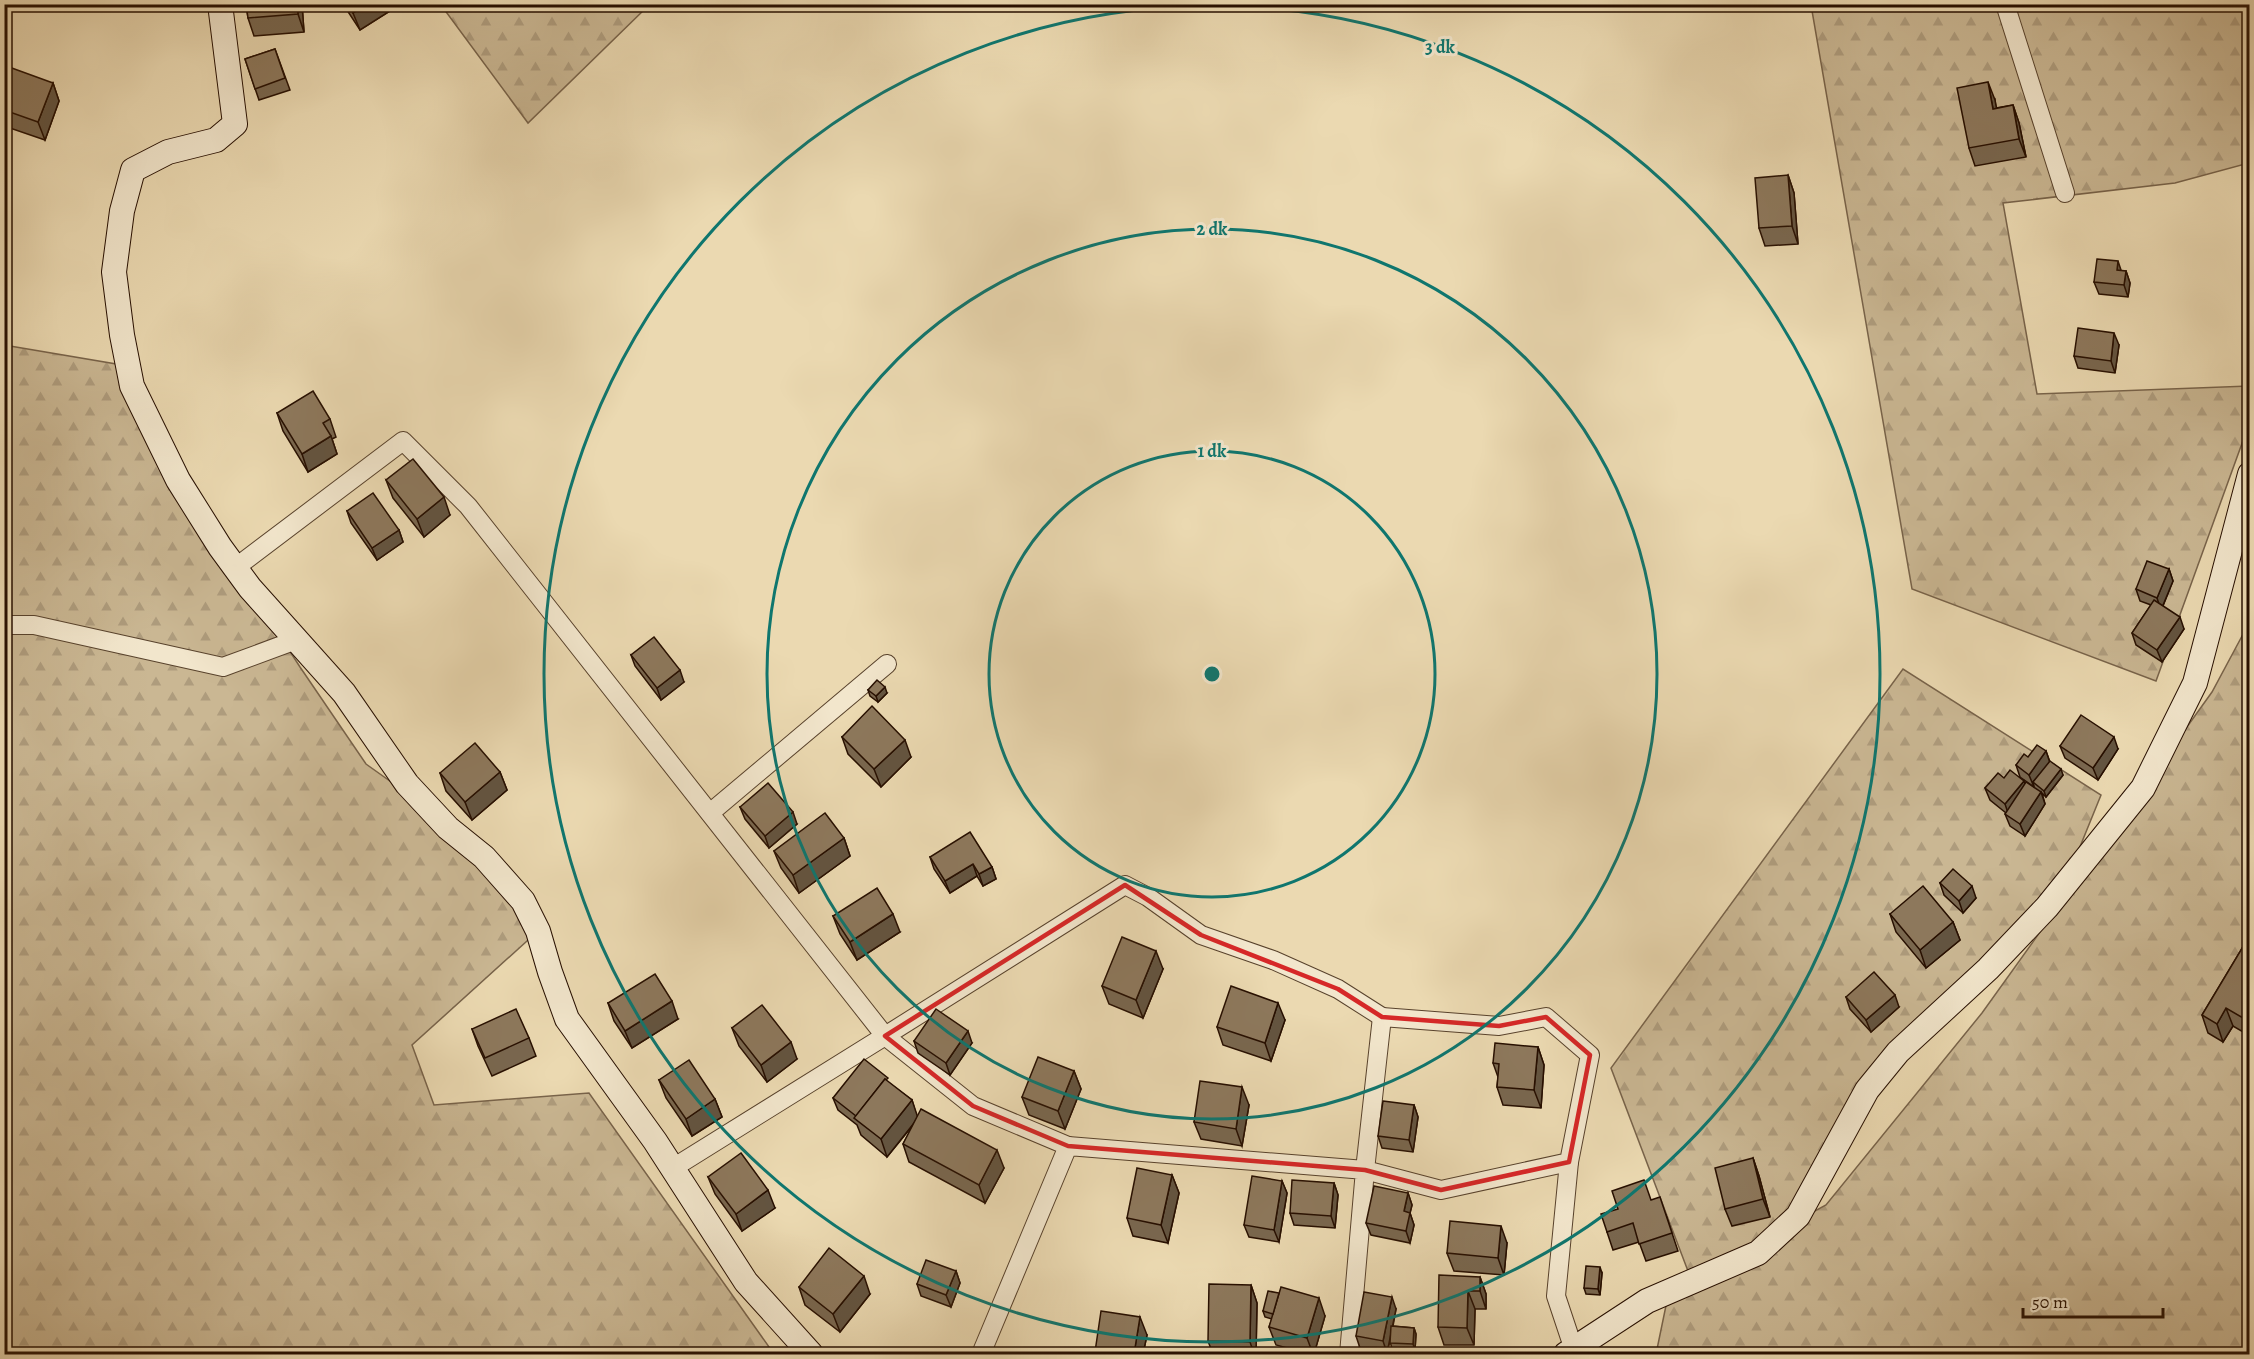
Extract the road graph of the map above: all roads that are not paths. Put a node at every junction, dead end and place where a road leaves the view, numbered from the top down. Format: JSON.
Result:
{"nodes":[{"id":1,"x":220,"y":4,"type":"edge"},
{"id":2,"x":2005,"y":4,"type":"edge"},
{"id":3,"x":2065,"y":193,"type":"dead end"},
{"id":4,"x":2250,"y":474,"type":"edge"},
{"id":5,"x":236,"y":568,"type":"junction"},
{"id":6,"x":4,"y":625,"type":"edge"},
{"id":7,"x":296,"y":640,"type":"junction"},
{"id":8,"x":887,"y":664,"type":"dead end"},
{"id":9,"x":710,"y":813,"type":"junction"},
{"id":10,"x":1382,"y":1017,"type":"junction"},
{"id":11,"x":885,"y":1036,"type":"junction"},
{"id":12,"x":1068,"y":1146,"type":"junction"},
{"id":13,"x":1569,"y":1162,"type":"junction"},
{"id":14,"x":673,"y":1168,"type":"junction"},
{"id":15,"x":1365,"y":1170,"type":"junction"},
{"id":16,"x":1570,"y":1352,"type":"edge"},
{"id":17,"x":811,"y":1354,"type":"edge"},
{"id":18,"x":981,"y":1354,"type":"edge"},
{"id":19,"x":1349,"y":1354,"type":"edge"}],
"edges":[{"from":1,"to":5,"type":"street"},
{"from":2,"to":3,"type":"street"},
{"from":4,"to":16,"type":"street"},
{"from":5,"to":7,"type":"street"},
{"from":5,"to":9,"type":"street"},
{"from":6,"to":7,"type":"street"},
{"from":7,"to":14,"type":"street"},
{"from":8,"to":9,"type":"street"},
{"from":9,"to":11,"type":"street"},
{"from":10,"to":11,"type":"street"},
{"from":10,"to":13,"type":"street"},
{"from":10,"to":15,"type":"street"},
{"from":11,"to":12,"type":"street"},
{"from":11,"to":14,"type":"street"},
{"from":12,"to":15,"type":"street"},
{"from":12,"to":18,"type":"street"},
{"from":13,"to":15,"type":"street"},
{"from":13,"to":16,"type":"street"},
{"from":14,"to":17,"type":"street"},
{"from":15,"to":19,"type":"street"}]}
